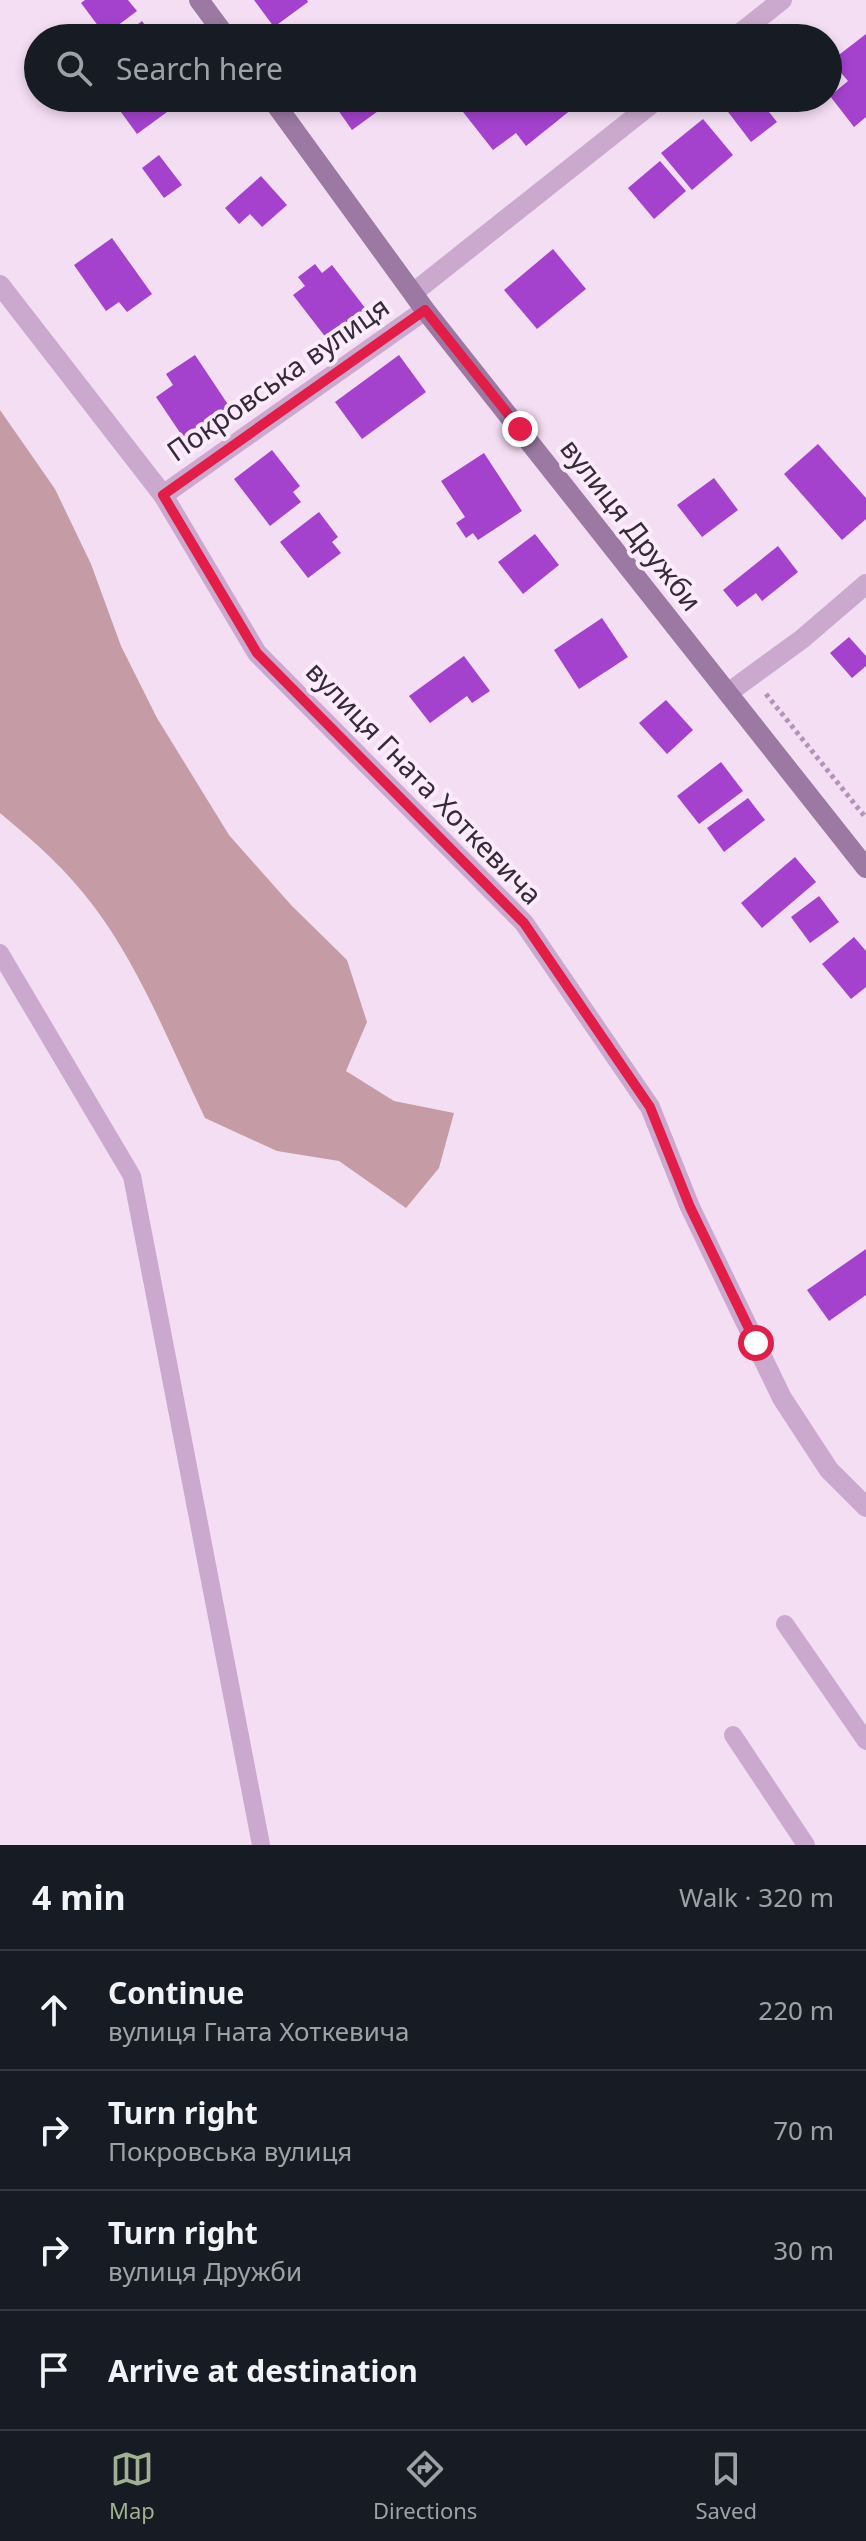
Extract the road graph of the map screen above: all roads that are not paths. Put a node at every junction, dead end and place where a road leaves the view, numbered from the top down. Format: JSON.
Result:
{"nodes":[{"id":1,"x":199,"y":0,"type":"edge"},
{"id":2,"x":778,"y":1,"type":"edge"},
{"id":3,"x":217,"y":24,"type":"edge"},
{"id":4,"x":751,"y":24,"type":"edge"},
{"id":5,"x":281,"y":112,"type":"edge"},
{"id":6,"x":642,"y":112,"type":"edge"},
{"id":7,"x":0,"y":285,"type":"edge"},
{"id":8,"x":419,"y":301,"type":"junction"},
{"id":9,"x":163,"y":495,"type":"junction"},
{"id":10,"x":866,"y":584,"type":"edge"},
{"id":11,"x":728,"y":693,"type":"junction"},
{"id":12,"x":866,"y":868,"type":"edge"},
{"id":13,"x":0,"y":953,"type":"edge"},
{"id":14,"x":866,"y":1507,"type":"edge"},
{"id":15,"x":785,"y":1624,"type":"dead end"},
{"id":16,"x":733,"y":1735,"type":"dead end"},
{"id":17,"x":866,"y":1741,"type":"edge"},
{"id":18,"x":261,"y":1845,"type":"edge"},
{"id":19,"x":806,"y":1845,"type":"edge"}],
"edges":[{"from":1,"to":3,"type":"street"},
{"from":2,"to":4,"type":"street"},
{"from":5,"to":8,"type":"street","name":"вулиця Дружби"},
{"from":6,"to":8,"type":"street","name":"Покровська вулиця"},
{"from":7,"to":9,"type":"street","name":"вулиця Гната Хоткевича"},
{"from":8,"to":9,"type":"street","name":"Покровська вулиця"},
{"from":8,"to":11,"type":"street","name":"вулиця Дружби"},
{"from":9,"to":14,"type":"street","name":"вулиця Гната Хоткевича"},
{"from":10,"to":11,"type":"street"},
{"from":11,"to":12,"type":"street","name":"вулиця Дружби"},
{"from":13,"to":18,"type":"lane"},
{"from":15,"to":17,"type":"lane"},
{"from":16,"to":19,"type":"lane"}]}
